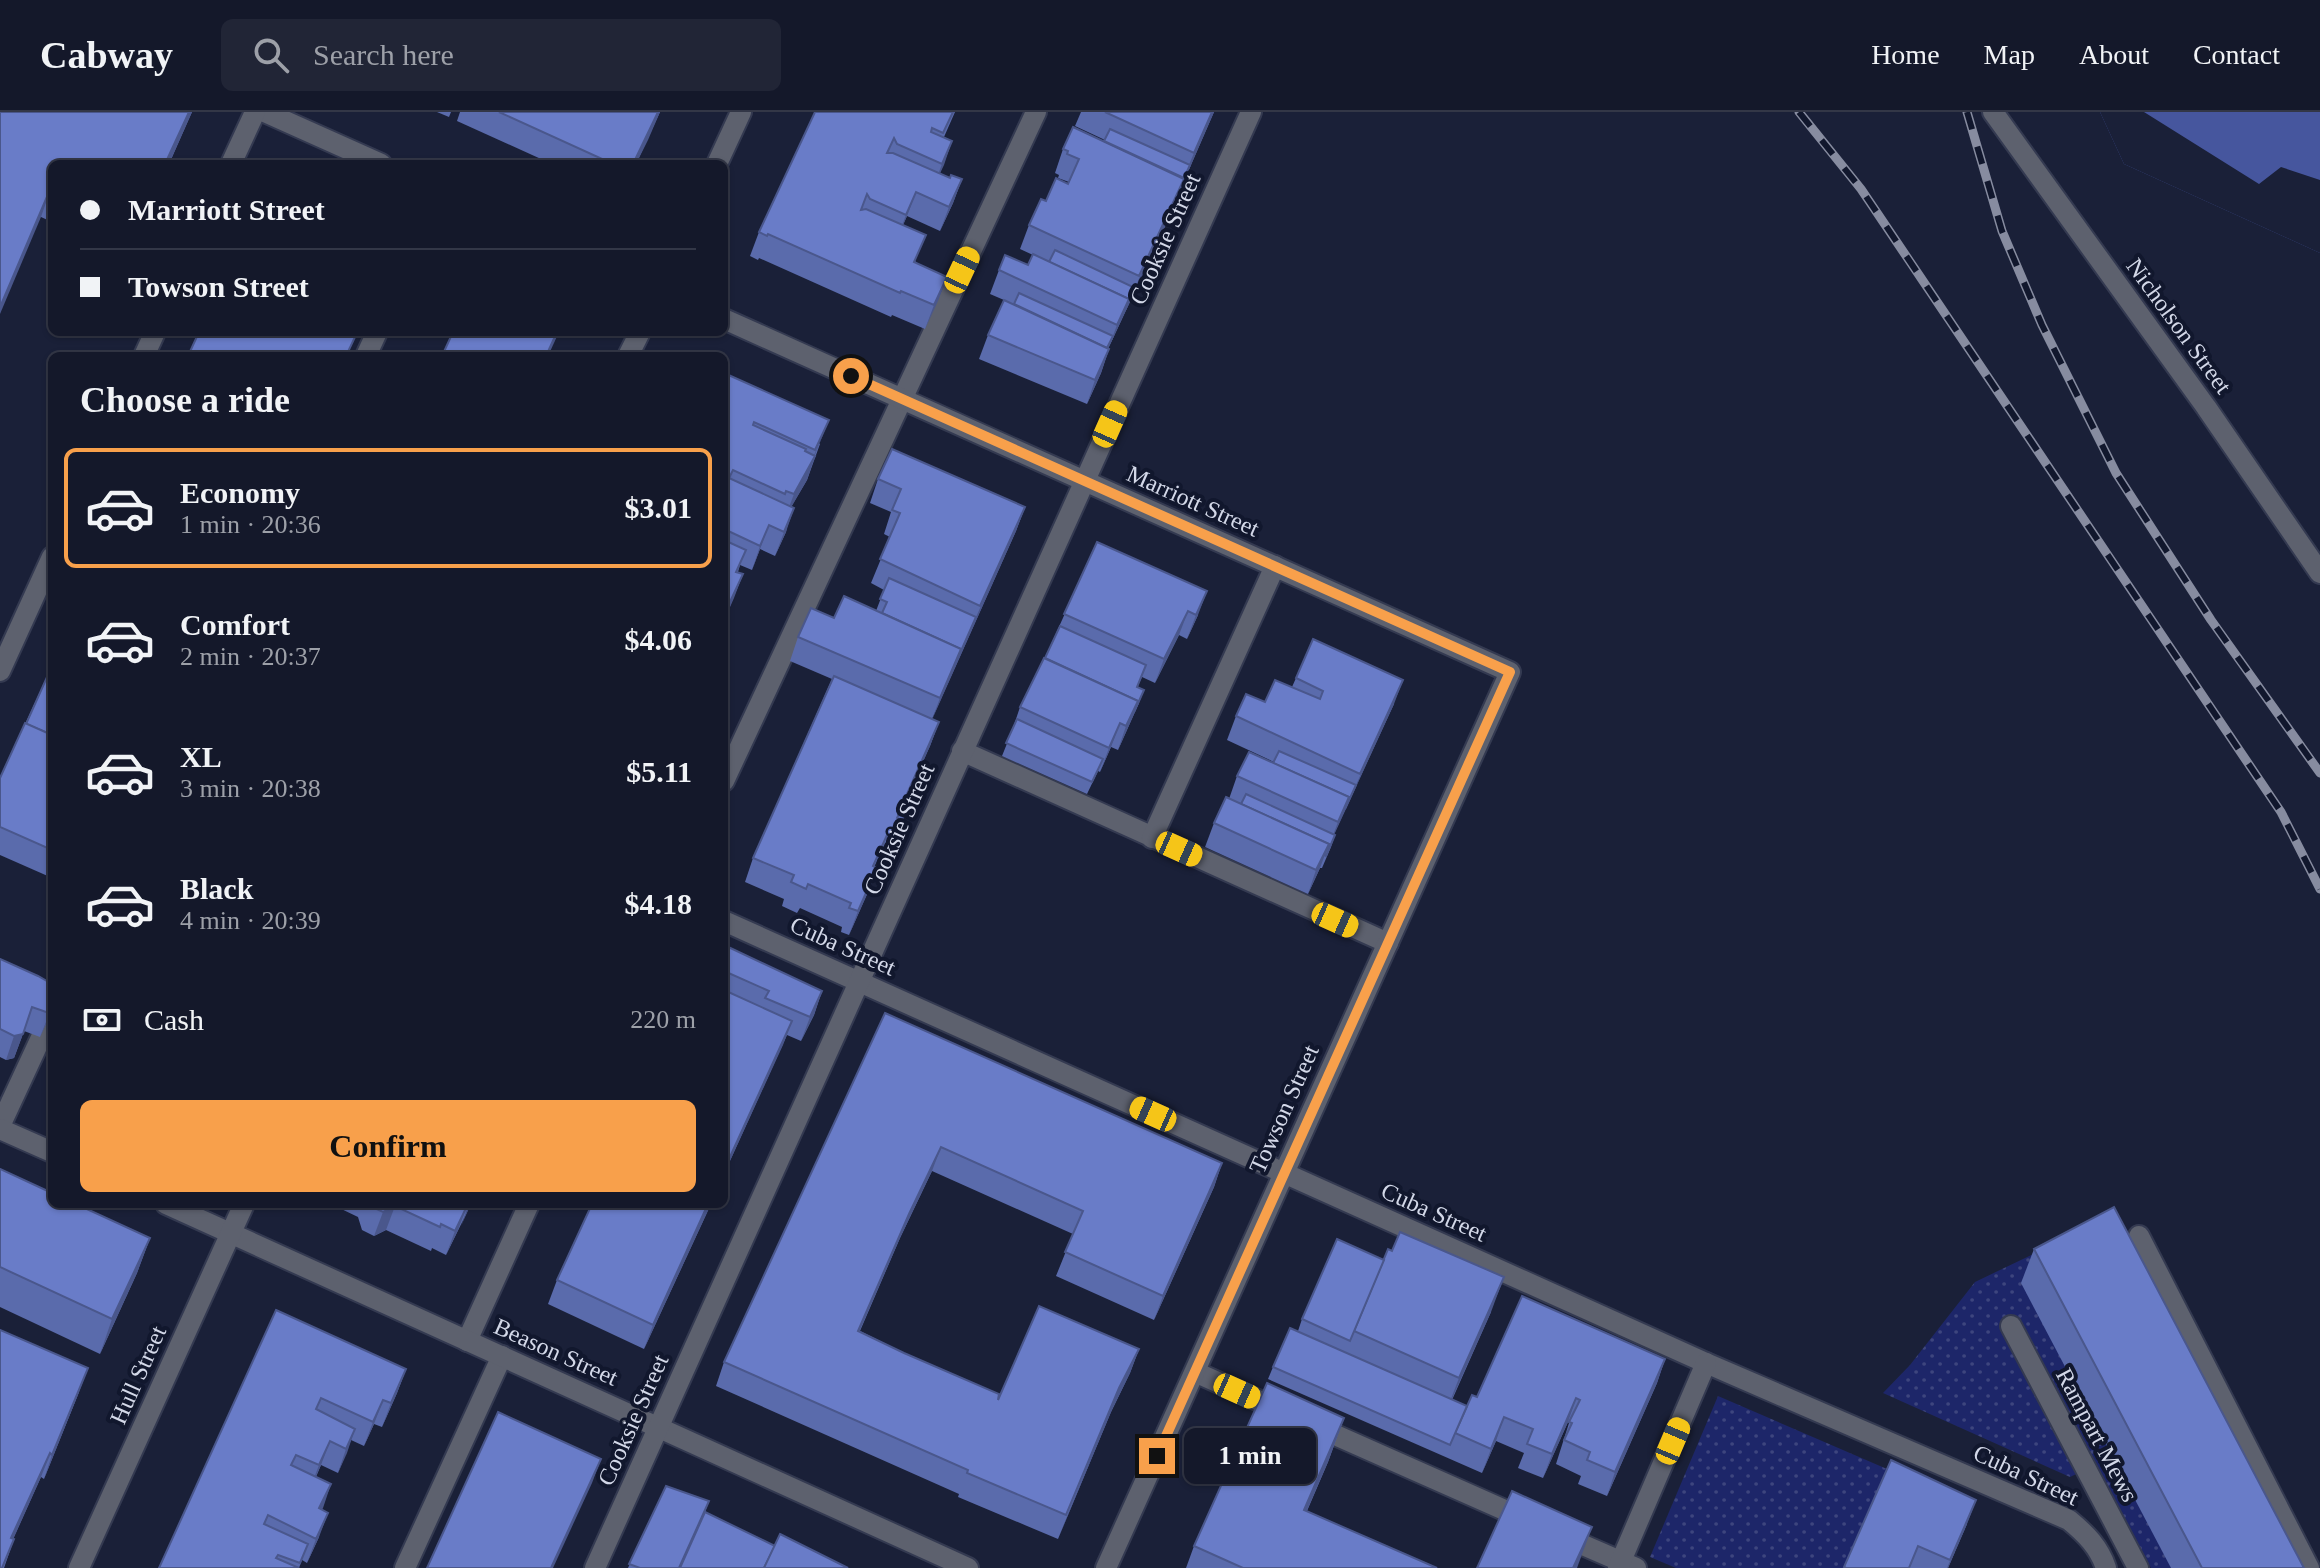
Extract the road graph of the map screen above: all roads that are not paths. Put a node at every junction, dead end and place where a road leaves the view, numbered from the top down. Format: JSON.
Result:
{"nodes":[{"id":1,"x":255,"y":112,"type":"edge"},
{"id":2,"x":265,"y":112,"type":"edge"},
{"id":3,"x":741,"y":112,"type":"edge"},
{"id":4,"x":1036,"y":112,"type":"edge"},
{"id":5,"x":1251,"y":112,"type":"edge"},
{"id":6,"x":1993,"y":112,"type":"edge"},
{"id":7,"x":233,"y":160,"type":"edge"},
{"id":8,"x":372,"y":160,"type":"edge"},
{"id":9,"x":719,"y":160,"type":"edge"},
{"id":10,"x":728,"y":321,"type":"edge"},
{"id":11,"x":902,"y":399,"type":"junction"},
{"id":12,"x":1085,"y":481,"type":"junction"},
{"id":13,"x":48,"y":566,"type":"edge"},
{"id":14,"x":1275,"y":566,"type":"junction"},
{"id":15,"x":2320,"y":573,"type":"edge"},
{"id":16,"x":0,"y":671,"type":"edge"},
{"id":17,"x":1510,"y":672,"type":"joint"},
{"id":18,"x":962,"y":751,"type":"junction"},
{"id":19,"x":728,"y":772,"type":"edge"},
{"id":20,"x":1152,"y":838,"type":"junction"},
{"id":21,"x":728,"y":923,"type":"edge"},
{"id":22,"x":1388,"y":943,"type":"junction"},
{"id":23,"x":859,"y":982,"type":"junction"},
{"id":24,"x":48,"y":1023,"type":"edge"},
{"id":25,"x":0,"y":1127,"type":"edge"},
{"id":26,"x":48,"y":1150,"type":"edge"},
{"id":27,"x":1284,"y":1173,"type":"junction"},
{"id":28,"x":175,"y":1208,"type":"edge"},
{"id":29,"x":242,"y":1208,"type":"edge"},
{"id":30,"x":527,"y":1208,"type":"edge"},
{"id":31,"x":231,"y":1234,"type":"junction"},
{"id":32,"x":2139,"y":1236,"type":"dead end"},
{"id":33,"x":2011,"y":1326,"type":"dead end"},
{"id":34,"x":467,"y":1341,"type":"junction"},
{"id":35,"x":502,"y":1356,"type":"junction"},
{"id":36,"x":1706,"y":1363,"type":"junction"},
{"id":37,"x":1195,"y":1372,"type":"junction"},
{"id":38,"x":658,"y":1427,"type":"junction"},
{"id":39,"x":1625,"y":1566,"type":"edge"},
{"id":40,"x":79,"y":1568,"type":"edge"},
{"id":41,"x":405,"y":1568,"type":"edge"},
{"id":42,"x":595,"y":1568,"type":"edge"},
{"id":43,"x":968,"y":1568,"type":"edge"},
{"id":44,"x":1106,"y":1568,"type":"edge"},
{"id":45,"x":2106,"y":1568,"type":"edge"},
{"id":46,"x":2138,"y":1568,"type":"edge"},
{"id":47,"x":2309,"y":1568,"type":"edge"}],
"edges":[{"from":1,"to":7,"type":"street"},
{"from":2,"to":8,"type":"street"},
{"from":3,"to":9,"type":"street"},
{"from":4,"to":11,"type":"street"},
{"from":5,"to":12,"type":"street","name":"Cooksie Street"},
{"from":6,"to":15,"type":"street","name":"Nicholson Street"},
{"from":10,"to":11,"type":"street","name":"Marriott Street"},
{"from":11,"to":12,"type":"street","name":"Marriott Street"},
{"from":11,"to":19,"type":"street"},
{"from":12,"to":14,"type":"street","name":"Marriott Street"},
{"from":12,"to":18,"type":"street","name":"Cooksie Street"},
{"from":13,"to":16,"type":"street"},
{"from":14,"to":17,"type":"street","name":"Marriott Street"},
{"from":14,"to":20,"type":"street"},
{"from":17,"to":22,"type":"street","name":"Towson Street"},
{"from":18,"to":20,"type":"street"},
{"from":18,"to":23,"type":"street","name":"Cooksie Street"},
{"from":20,"to":22,"type":"street"},
{"from":21,"to":23,"type":"street","name":"Cuba Street"},
{"from":22,"to":27,"type":"street","name":"Towson Street"},
{"from":23,"to":27,"type":"street","name":"Cuba Street"},
{"from":23,"to":38,"type":"street","name":"Cooksie Street"},
{"from":24,"to":25,"type":"street"},
{"from":25,"to":26,"type":"street"},
{"from":27,"to":36,"type":"street","name":"Cuba Street"},
{"from":27,"to":37,"type":"street","name":"Towson Street"},
{"from":28,"to":31,"type":"street","name":"Beason Street"},
{"from":29,"to":31,"type":"street","name":"Hull Street"},
{"from":30,"to":34,"type":"street"},
{"from":31,"to":34,"type":"street","name":"Beason Street"},
{"from":31,"to":40,"type":"street","name":"Hull Street"},
{"from":32,"to":47,"type":"street"},
{"from":33,"to":46,"type":"street","name":"Rampart Mews"},
{"from":34,"to":35,"type":"street","name":"Beason Street"},
{"from":35,"to":38,"type":"street","name":"Beason Street"},
{"from":35,"to":41,"type":"street"},
{"from":36,"to":39,"type":"street"},
{"from":36,"to":45,"type":"street","name":"Cuba Street"},
{"from":37,"to":39,"type":"street"},
{"from":37,"to":44,"type":"street","name":"Towson Street"},
{"from":38,"to":42,"type":"street","name":"Cooksie Street"},
{"from":38,"to":43,"type":"street","name":"Beason Street"}]}
